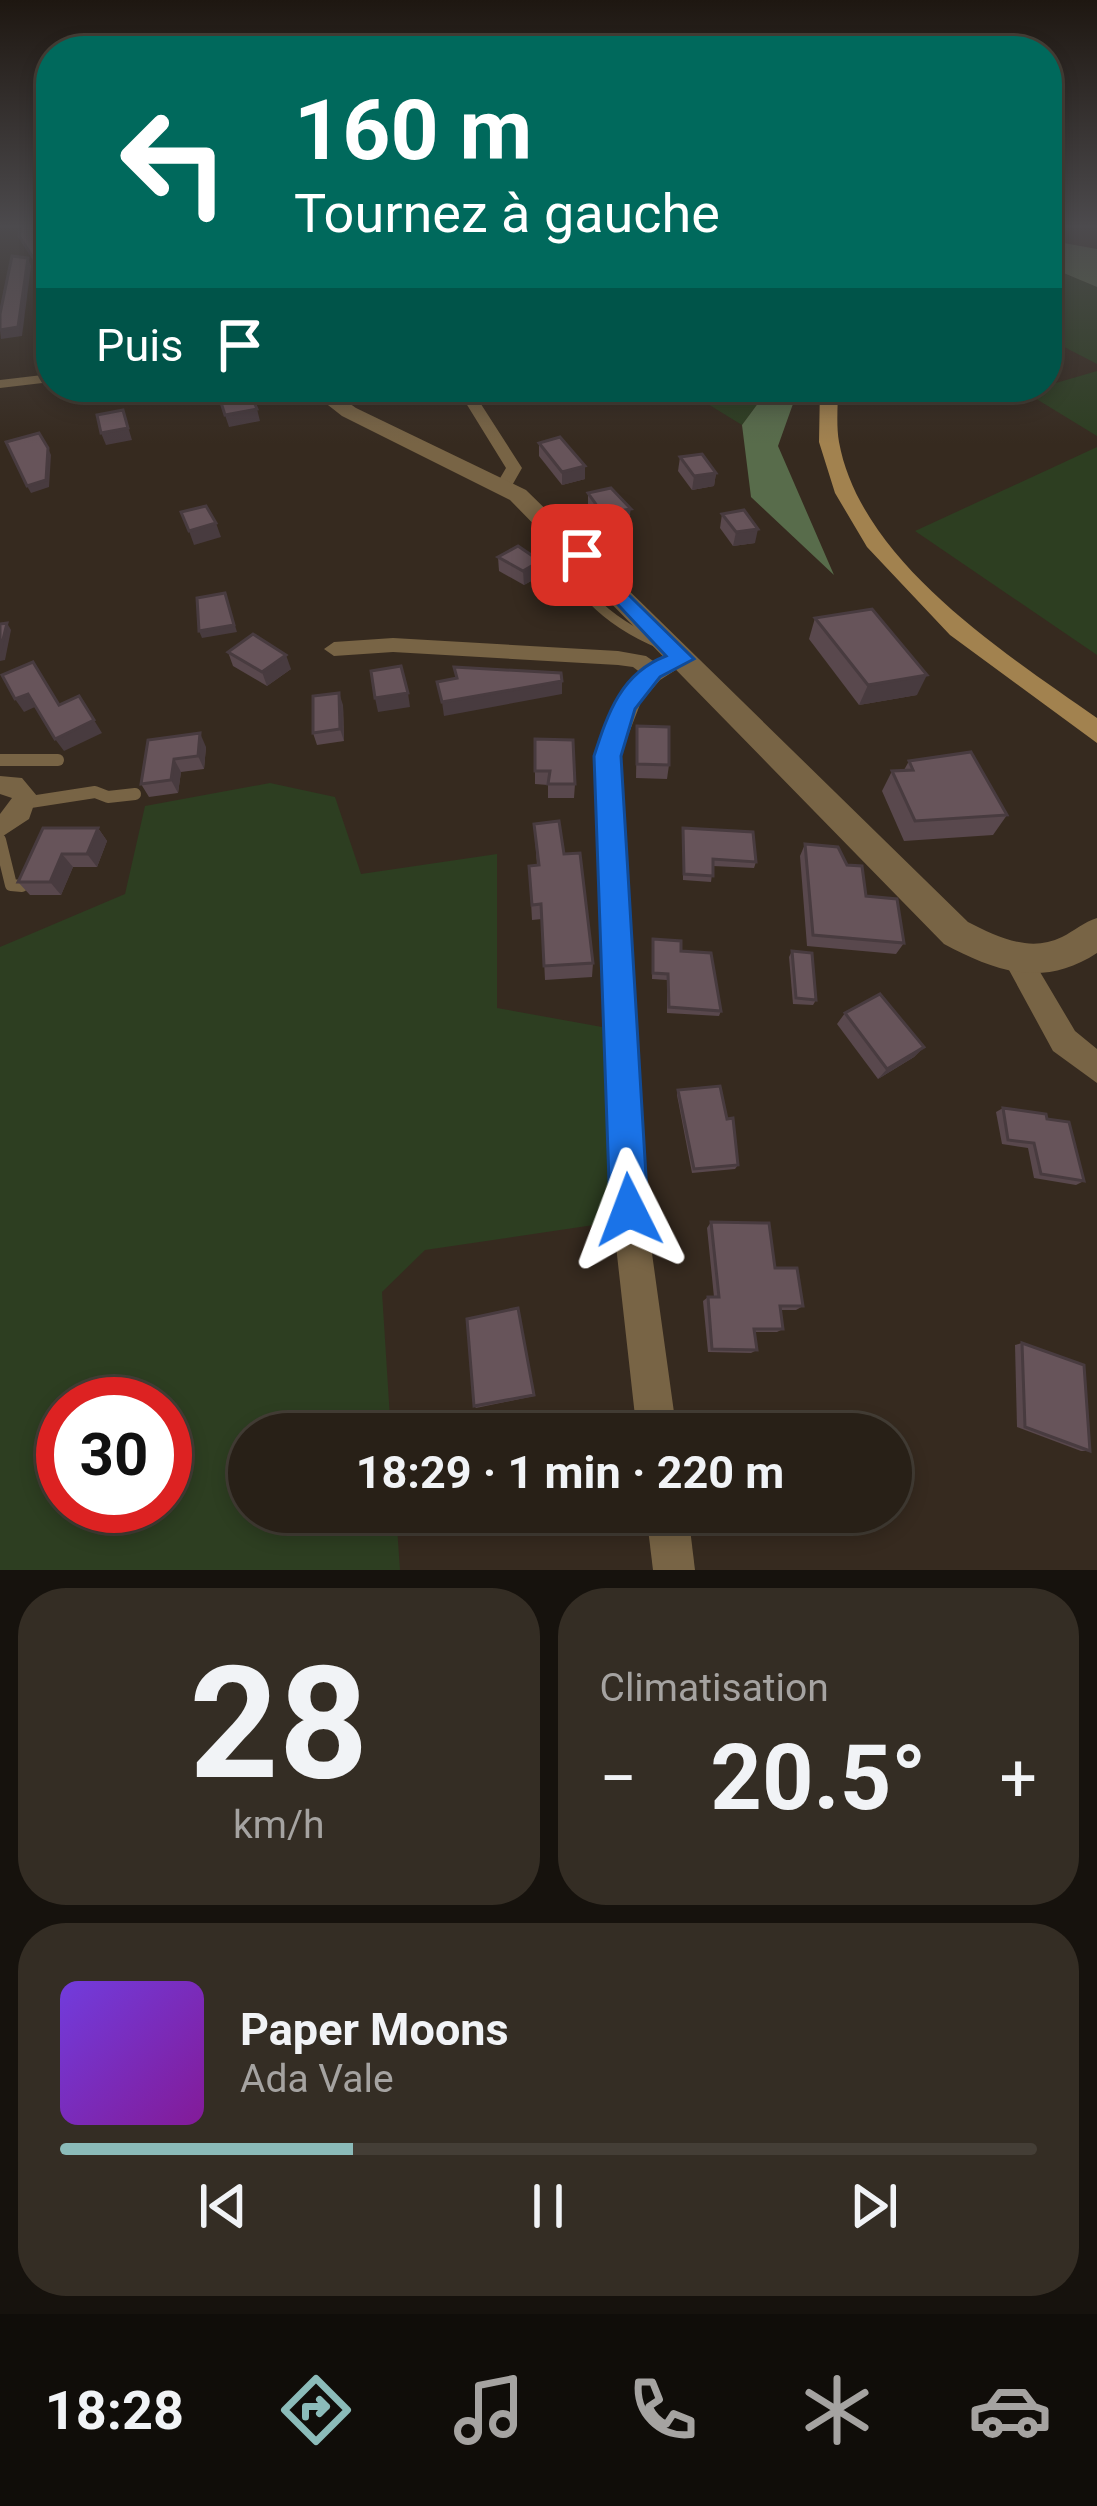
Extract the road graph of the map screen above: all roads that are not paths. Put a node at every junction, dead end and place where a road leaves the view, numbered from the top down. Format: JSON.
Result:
{"nodes":[{"id":1,"x":36,"y":378,"type":"edge"},
{"id":2,"x":0,"y":384,"type":"edge"},
{"id":3,"x":335,"y":402,"type":"edge"},
{"id":4,"x":472,"y":402,"type":"edge"},
{"id":5,"x":827,"y":402,"type":"edge"},
{"id":6,"x":504,"y":485,"type":"junction"},
{"id":7,"x":334,"y":649,"type":"dead end"},
{"id":8,"x":669,"y":659,"type":"junction"},
{"id":9,"x":1069,"y":712,"type":"junction"},
{"id":10,"x":1097,"y":733,"type":"edge"},
{"id":11,"x":1097,"y":743,"type":"edge"},
{"id":12,"x":0,"y":760,"type":"edge"},
{"id":13,"x":58,"y":760,"type":"dead end"},
{"id":14,"x":0,"y":784,"type":"edge"},
{"id":15,"x":135,"y":794,"type":"dead end"},
{"id":16,"x":25,"y":803,"type":"junction"},
{"id":17,"x":0,"y":828,"type":"edge"},
{"id":18,"x":0,"y":840,"type":"edge"},
{"id":19,"x":22,"y":886,"type":"edge"},
{"id":20,"x":1097,"y":933,"type":"edge"},
{"id":21,"x":1017,"y":959,"type":"junction"},
{"id":22,"x":1097,"y":1067,"type":"edge"},
{"id":23,"x":654,"y":1413,"type":"edge"},
{"id":24,"x":670,"y":1533,"type":"edge"},
{"id":25,"x":674,"y":1570,"type":"edge"}],
"edges":[{"from":1,"to":2,"type":"street"},
{"from":3,"to":6,"type":"street"},
{"from":4,"to":6,"type":"street"},
{"from":5,"to":9,"type":"main road"},
{"from":6,"to":8,"type":"street"},
{"from":7,"to":8,"type":"street"},
{"from":8,"to":21,"type":"street"},
{"from":8,"to":23,"type":"street"},
{"from":9,"to":10,"type":"main road"},
{"from":9,"to":11,"type":"street"},
{"from":12,"to":13,"type":"lane"},
{"from":14,"to":16,"type":"street"},
{"from":15,"to":16,"type":"lane"},
{"from":16,"to":17,"type":"street"},
{"from":18,"to":19,"type":"lane"},
{"from":20,"to":21,"type":"street"},
{"from":21,"to":22,"type":"street"},
{"from":24,"to":25,"type":"street"}]}
